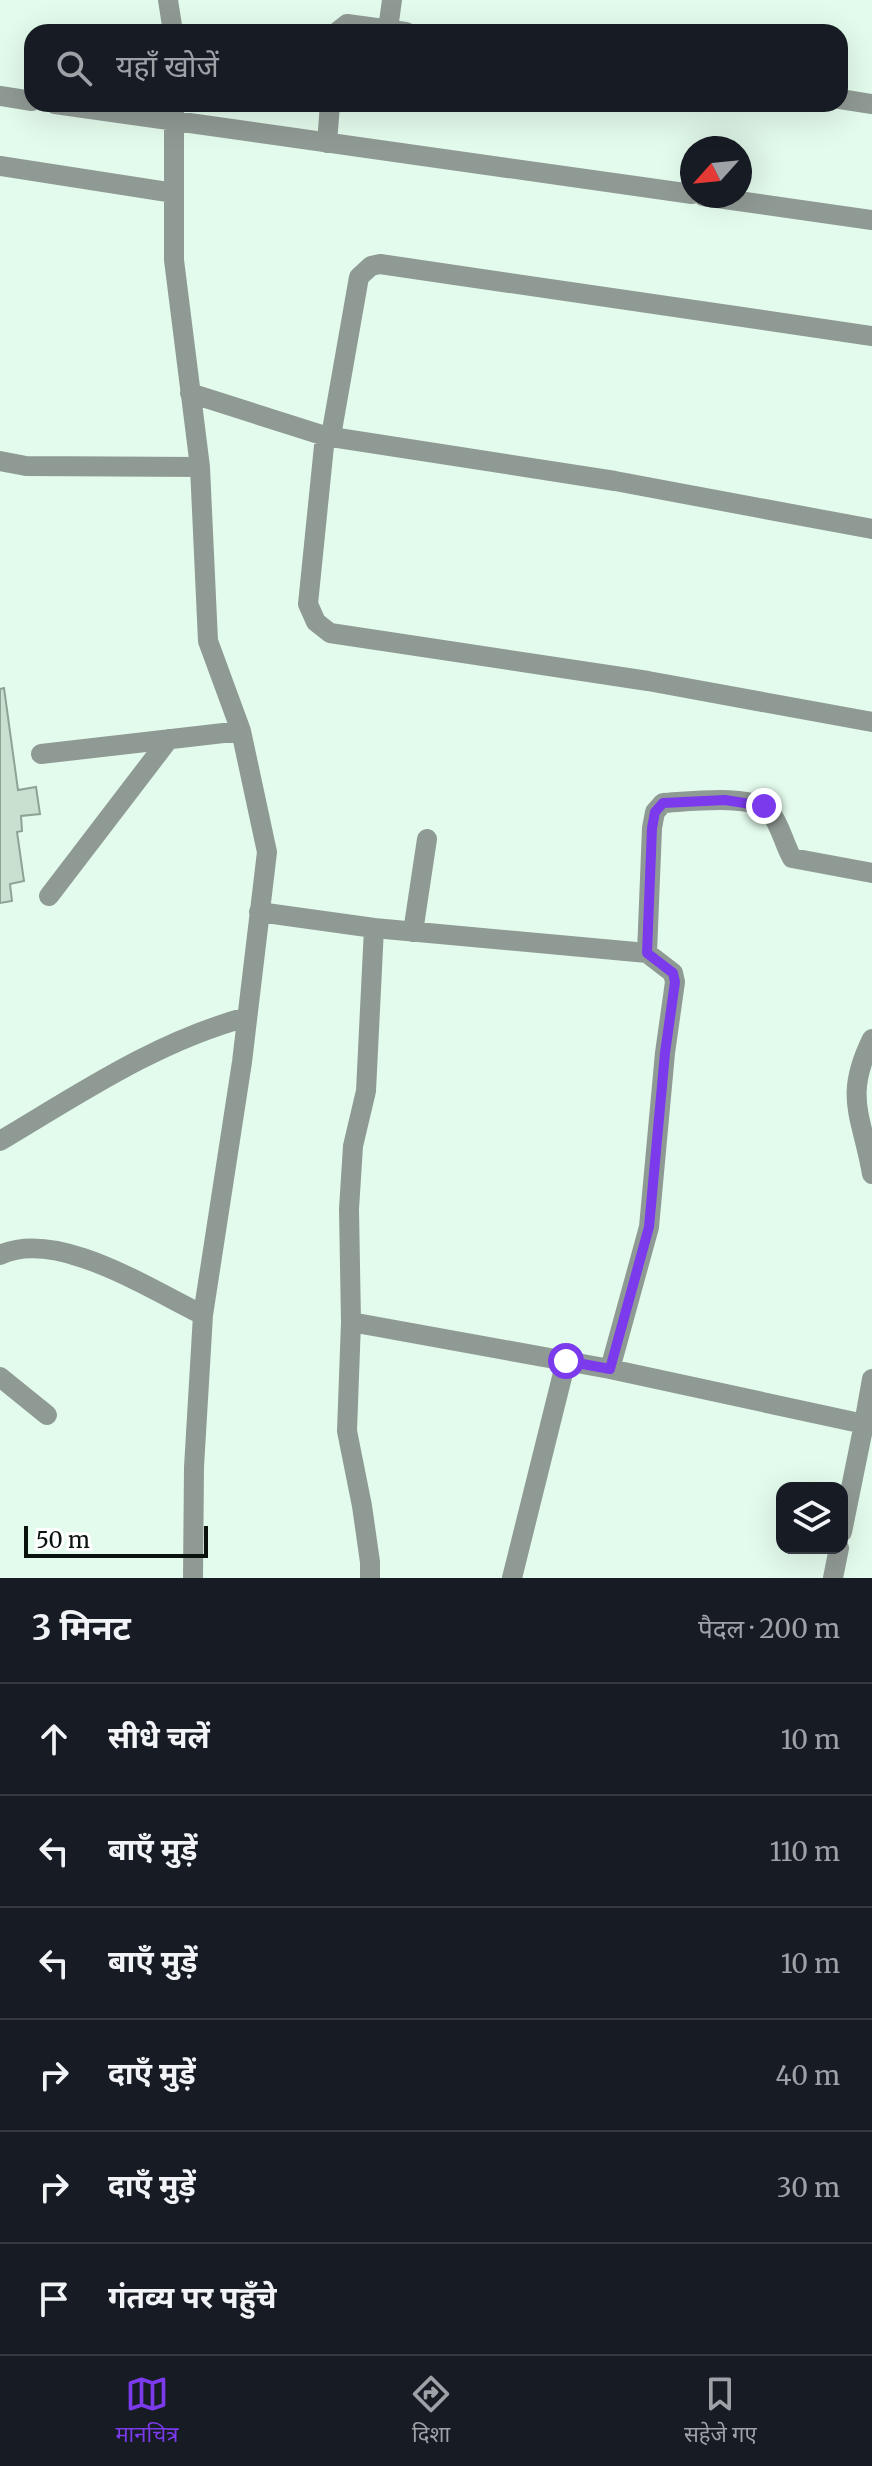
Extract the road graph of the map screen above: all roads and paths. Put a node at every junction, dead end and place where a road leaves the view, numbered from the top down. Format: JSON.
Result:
{"nodes":[{"id":1,"x":168,"y":0,"type":"edge"},
{"id":2,"x":392,"y":0,"type":"edge"},
{"id":3,"x":172,"y":24,"type":"edge"},
{"id":4,"x":396,"y":24,"type":"edge"},
{"id":5,"x":0,"y":96,"type":"edge"},
{"id":6,"x":24,"y":100,"type":"edge"},
{"id":7,"x":848,"y":100,"type":"edge"},
{"id":8,"x":872,"y":104,"type":"edge"},
{"id":9,"x":174,"y":112,"type":"edge"},
{"id":10,"x":329,"y":112,"type":"edge"},
{"id":11,"x":327,"y":143,"type":"junction"},
{"id":12,"x":0,"y":166,"type":"edge"},
{"id":13,"x":680,"y":192,"type":"edge"},
{"id":14,"x":174,"y":193,"type":"junction"},
{"id":15,"x":752,"y":203,"type":"edge"},
{"id":16,"x":872,"y":220,"type":"edge"},
{"id":17,"x":872,"y":336,"type":"edge"},
{"id":18,"x":190,"y":393,"type":"junction"},
{"id":19,"x":328,"y":436,"type":"junction"},
{"id":20,"x":0,"y":461,"type":"edge"},
{"id":21,"x":200,"y":467,"type":"junction"},
{"id":22,"x":872,"y":529,"type":"edge"},
{"id":23,"x":872,"y":722,"type":"edge"},
{"id":24,"x":241,"y":731,"type":"junction"},
{"id":25,"x":169,"y":739,"type":"junction"},
{"id":26,"x":41,"y":754,"type":"dead end"},
{"id":27,"x":427,"y":839,"type":"dead end"},
{"id":28,"x":872,"y":873,"type":"edge"},
{"id":29,"x":49,"y":896,"type":"dead end"},
{"id":30,"x":259,"y":912,"type":"junction"},
{"id":31,"x":374,"y":928,"type":"junction"},
{"id":32,"x":413,"y":932,"type":"junction"},
{"id":33,"x":647,"y":953,"type":"junction"},
{"id":34,"x":247,"y":1017,"type":"junction"},
{"id":35,"x":872,"y":1039,"type":"edge"},
{"id":36,"x":0,"y":1141,"type":"edge"},
{"id":37,"x":872,"y":1174,"type":"edge"},
{"id":38,"x":0,"y":1255,"type":"edge"},
{"id":39,"x":203,"y":1315,"type":"junction"},
{"id":40,"x":351,"y":1322,"type":"junction"},
{"id":41,"x":566,"y":1361,"type":"junction"},
{"id":42,"x":610,"y":1369,"type":"junction"},
{"id":43,"x":0,"y":1377,"type":"edge"},
{"id":44,"x":872,"y":1379,"type":"edge"},
{"id":45,"x":47,"y":1415,"type":"dead end"},
{"id":46,"x":868,"y":1425,"type":"edge"},
{"id":47,"x":848,"y":1507,"type":"edge"},
{"id":48,"x":838,"y":1554,"type":"edge"},
{"id":49,"x":193,"y":1578,"type":"edge"},
{"id":50,"x":370,"y":1578,"type":"edge"},
{"id":51,"x":512,"y":1578,"type":"edge"},
{"id":52,"x":833,"y":1578,"type":"edge"}],
"edges":[{"from":1,"to":3,"type":"street"},
{"from":2,"to":4,"type":"street"},
{"from":5,"to":6,"type":"street"},
{"from":7,"to":8,"type":"street"},
{"from":9,"to":11,"type":"street"},
{"from":9,"to":14,"type":"street"},
{"from":10,"to":11,"type":"street"},
{"from":11,"to":13,"type":"street"},
{"from":12,"to":14,"type":"street"},
{"from":14,"to":18,"type":"street"},
{"from":15,"to":16,"type":"street"},
{"from":17,"to":19,"type":"street"},
{"from":18,"to":19,"type":"street"},
{"from":18,"to":21,"type":"street"},
{"from":19,"to":22,"type":"street"},
{"from":19,"to":23,"type":"street"},
{"from":20,"to":21,"type":"street"},
{"from":21,"to":24,"type":"street"},
{"from":24,"to":25,"type":"street"},
{"from":24,"to":30,"type":"street"},
{"from":25,"to":26,"type":"street"},
{"from":25,"to":29,"type":"street"},
{"from":27,"to":32,"type":"street"},
{"from":28,"to":33,"type":"street"},
{"from":30,"to":31,"type":"street"},
{"from":30,"to":34,"type":"street"},
{"from":31,"to":32,"type":"street"},
{"from":31,"to":40,"type":"street"},
{"from":32,"to":33,"type":"street"},
{"from":33,"to":42,"type":"street"},
{"from":34,"to":36,"type":"street"},
{"from":34,"to":39,"type":"street"},
{"from":35,"to":37,"type":"street"},
{"from":38,"to":39,"type":"street"},
{"from":39,"to":49,"type":"street"},
{"from":40,"to":41,"type":"street"},
{"from":40,"to":50,"type":"street"},
{"from":41,"to":42,"type":"street"},
{"from":41,"to":51,"type":"street"},
{"from":42,"to":46,"type":"street"},
{"from":43,"to":45,"type":"street"},
{"from":44,"to":46,"type":"street"},
{"from":46,"to":47,"type":"street"},
{"from":48,"to":52,"type":"street"}]}
